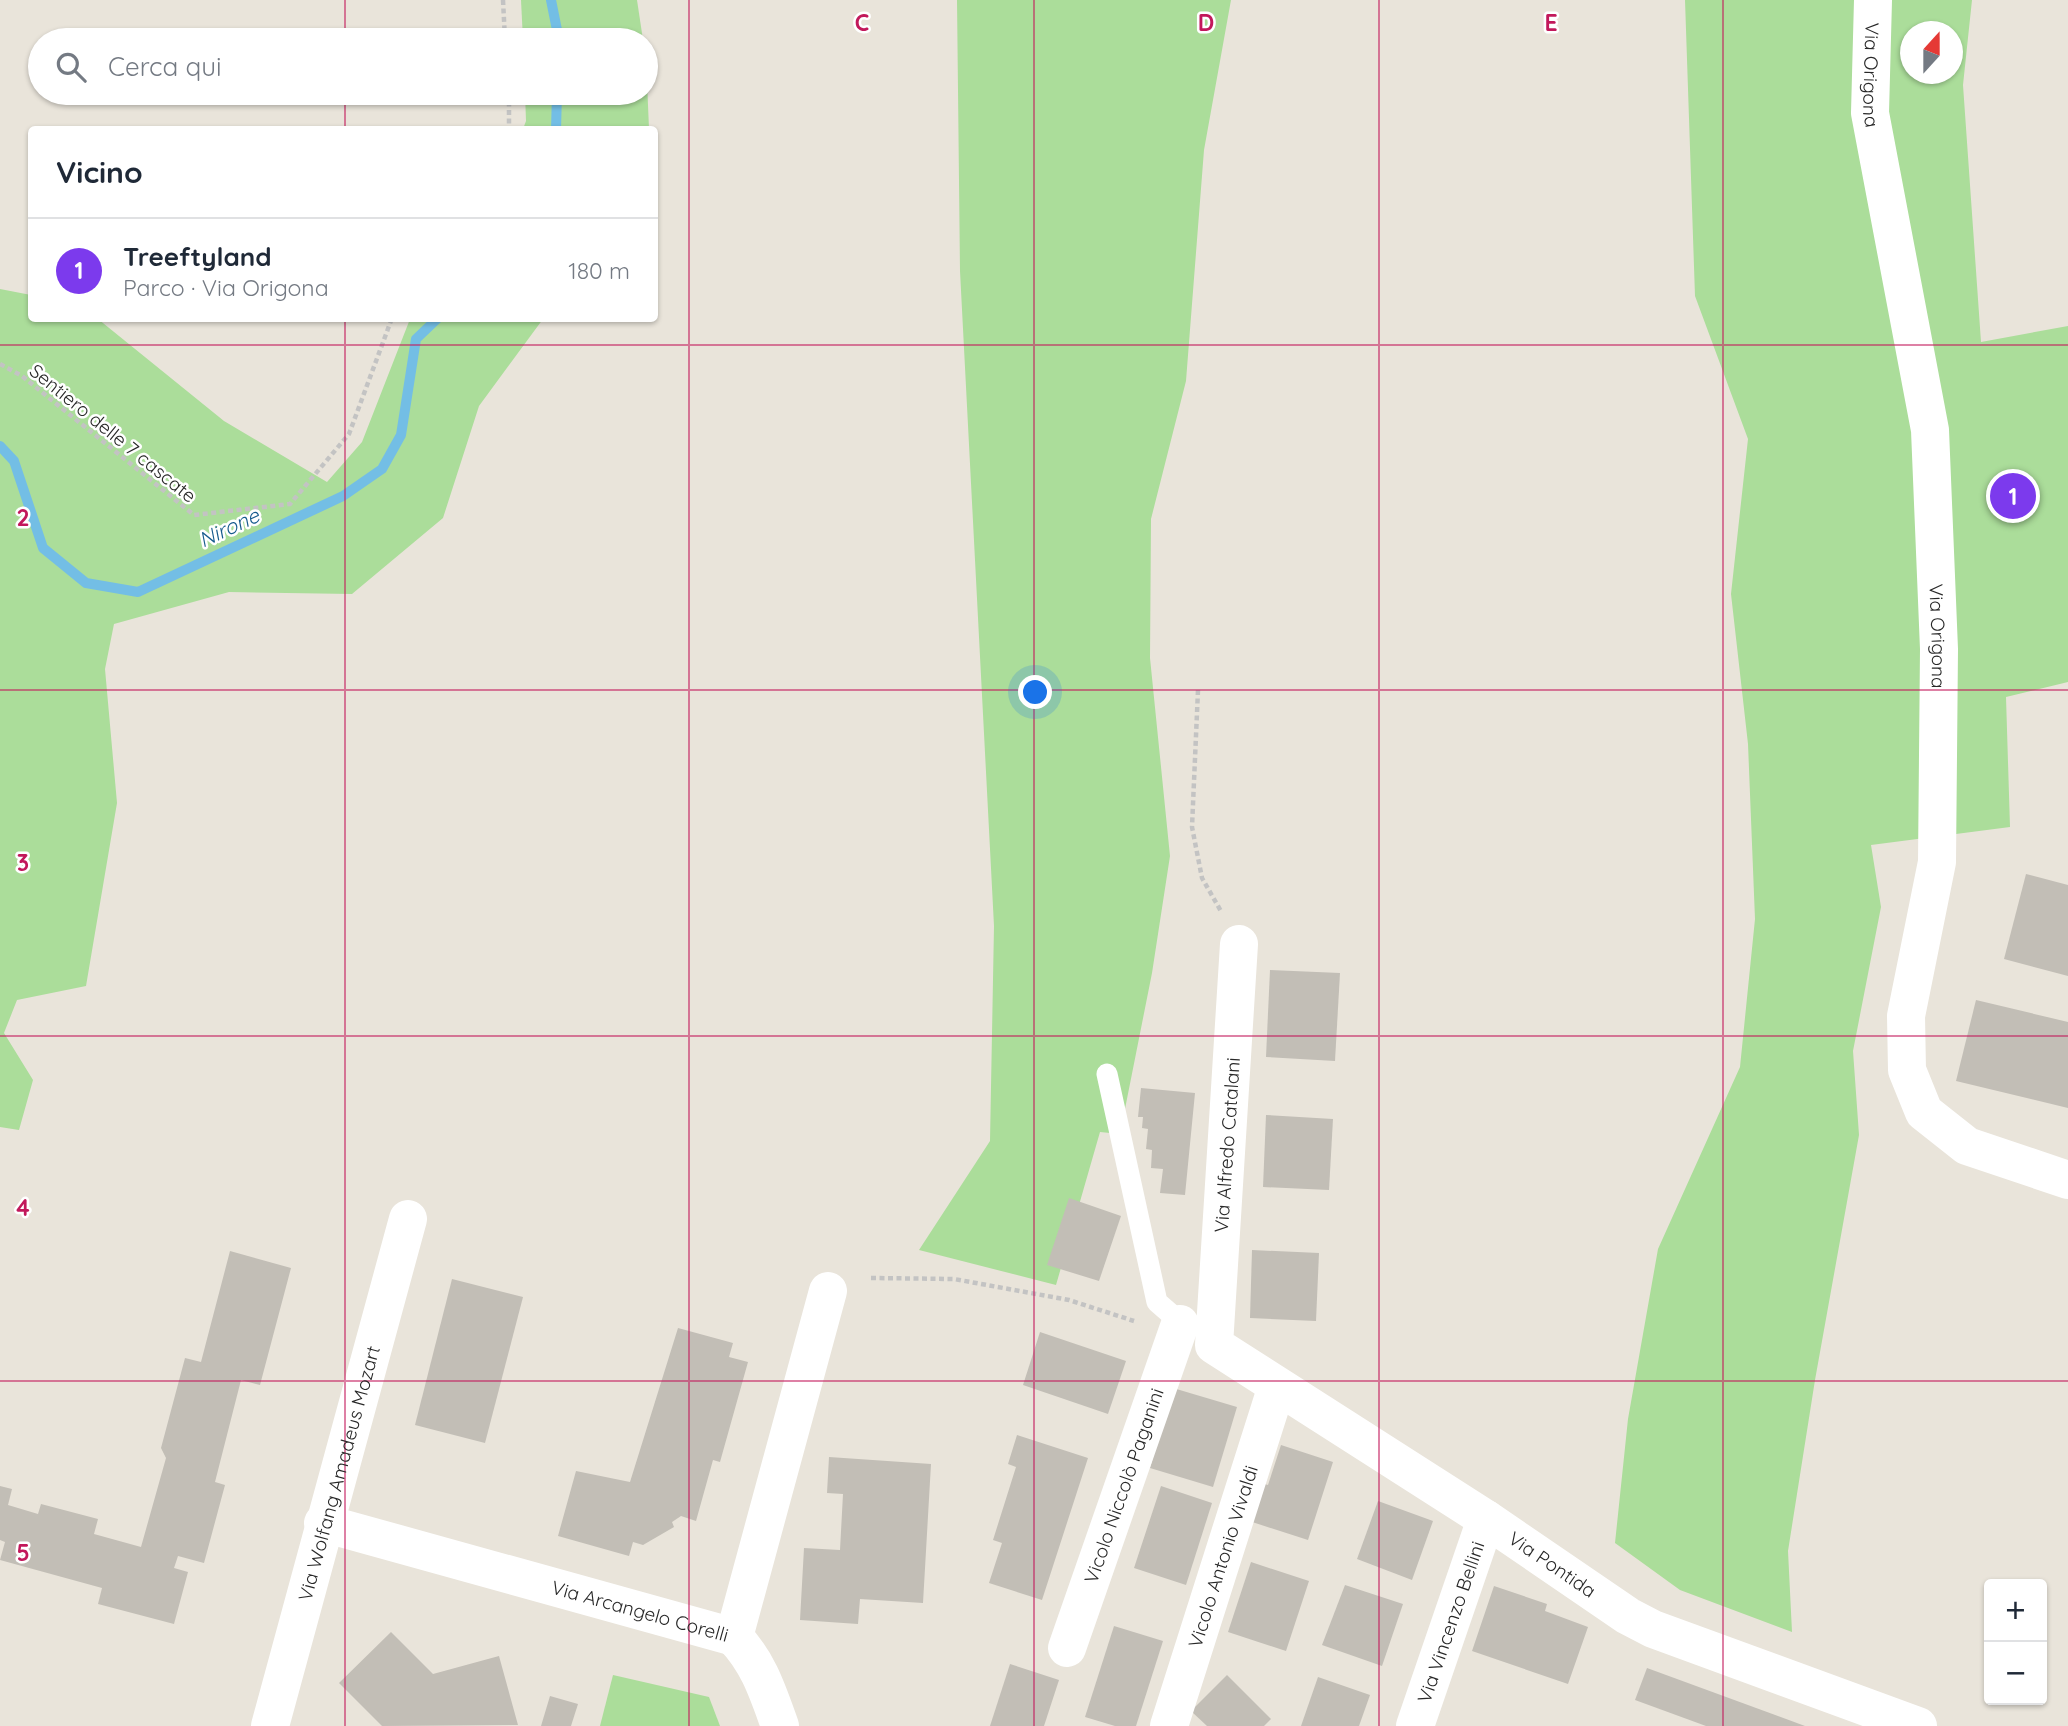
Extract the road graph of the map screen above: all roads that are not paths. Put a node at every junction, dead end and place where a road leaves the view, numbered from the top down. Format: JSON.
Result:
{"nodes":[{"id":1,"x":1873,"y":0,"type":"edge"},
{"id":2,"x":1239,"y":944,"type":"road end"},
{"id":3,"x":1107,"y":1074,"type":"dead end"},
{"id":4,"x":2068,"y":1180,"type":"edge"},
{"id":5,"x":408,"y":1219,"type":"dead end"},
{"id":6,"x":828,"y":1291,"type":"dead end"},
{"id":7,"x":1178,"y":1329,"type":"junction"},
{"id":8,"x":1214,"y":1345,"type":"junction"},
{"id":9,"x":1277,"y":1386,"type":"junction"},
{"id":10,"x":1486,"y":1519,"type":"junction"},
{"id":11,"x":323,"y":1522,"type":"junction"},
{"id":12,"x":734,"y":1637,"type":"junction"},
{"id":13,"x":1068,"y":1647,"type":"dead end"},
{"id":14,"x":1873,"y":1718,"type":"edge"},
{"id":15,"x":270,"y":1726,"type":"edge"},
{"id":16,"x":780,"y":1726,"type":"edge"},
{"id":17,"x":1169,"y":1726,"type":"edge"},
{"id":18,"x":1415,"y":1726,"type":"edge"},
{"id":19,"x":1919,"y":1726,"type":"edge"}],
"edges":[{"from":1,"to":4,"type":"street","name":"Via Origona"},
{"from":2,"to":8,"type":"street","name":"Via Alfredo Catalani"},
{"from":3,"to":7,"type":"lane"},
{"from":5,"to":11,"type":"street","name":"Via Wolfang Amadeus Mozart"},
{"from":6,"to":12,"type":"street","name":"Via Arcangelo Corelli"},
{"from":7,"to":8,"type":"lane"},
{"from":7,"to":13,"type":"street","name":"Vicolo Niccolò Paganini"},
{"from":8,"to":9,"type":"street","name":"Via Pontida"},
{"from":9,"to":10,"type":"street","name":"Via Pontida"},
{"from":9,"to":17,"type":"street","name":"Vicolo Antonio Vivaldi"},
{"from":10,"to":14,"type":"street","name":"Via Pontida"},
{"from":10,"to":18,"type":"street","name":"Via Vincenzo Bellini"},
{"from":11,"to":12,"type":"street","name":"Via Arcangelo Corelli"},
{"from":11,"to":15,"type":"street","name":"Via Wolfang Amadeus Mozart"},
{"from":12,"to":16,"type":"street"},
{"from":14,"to":19,"type":"street","name":"Via Pontida"}]}
